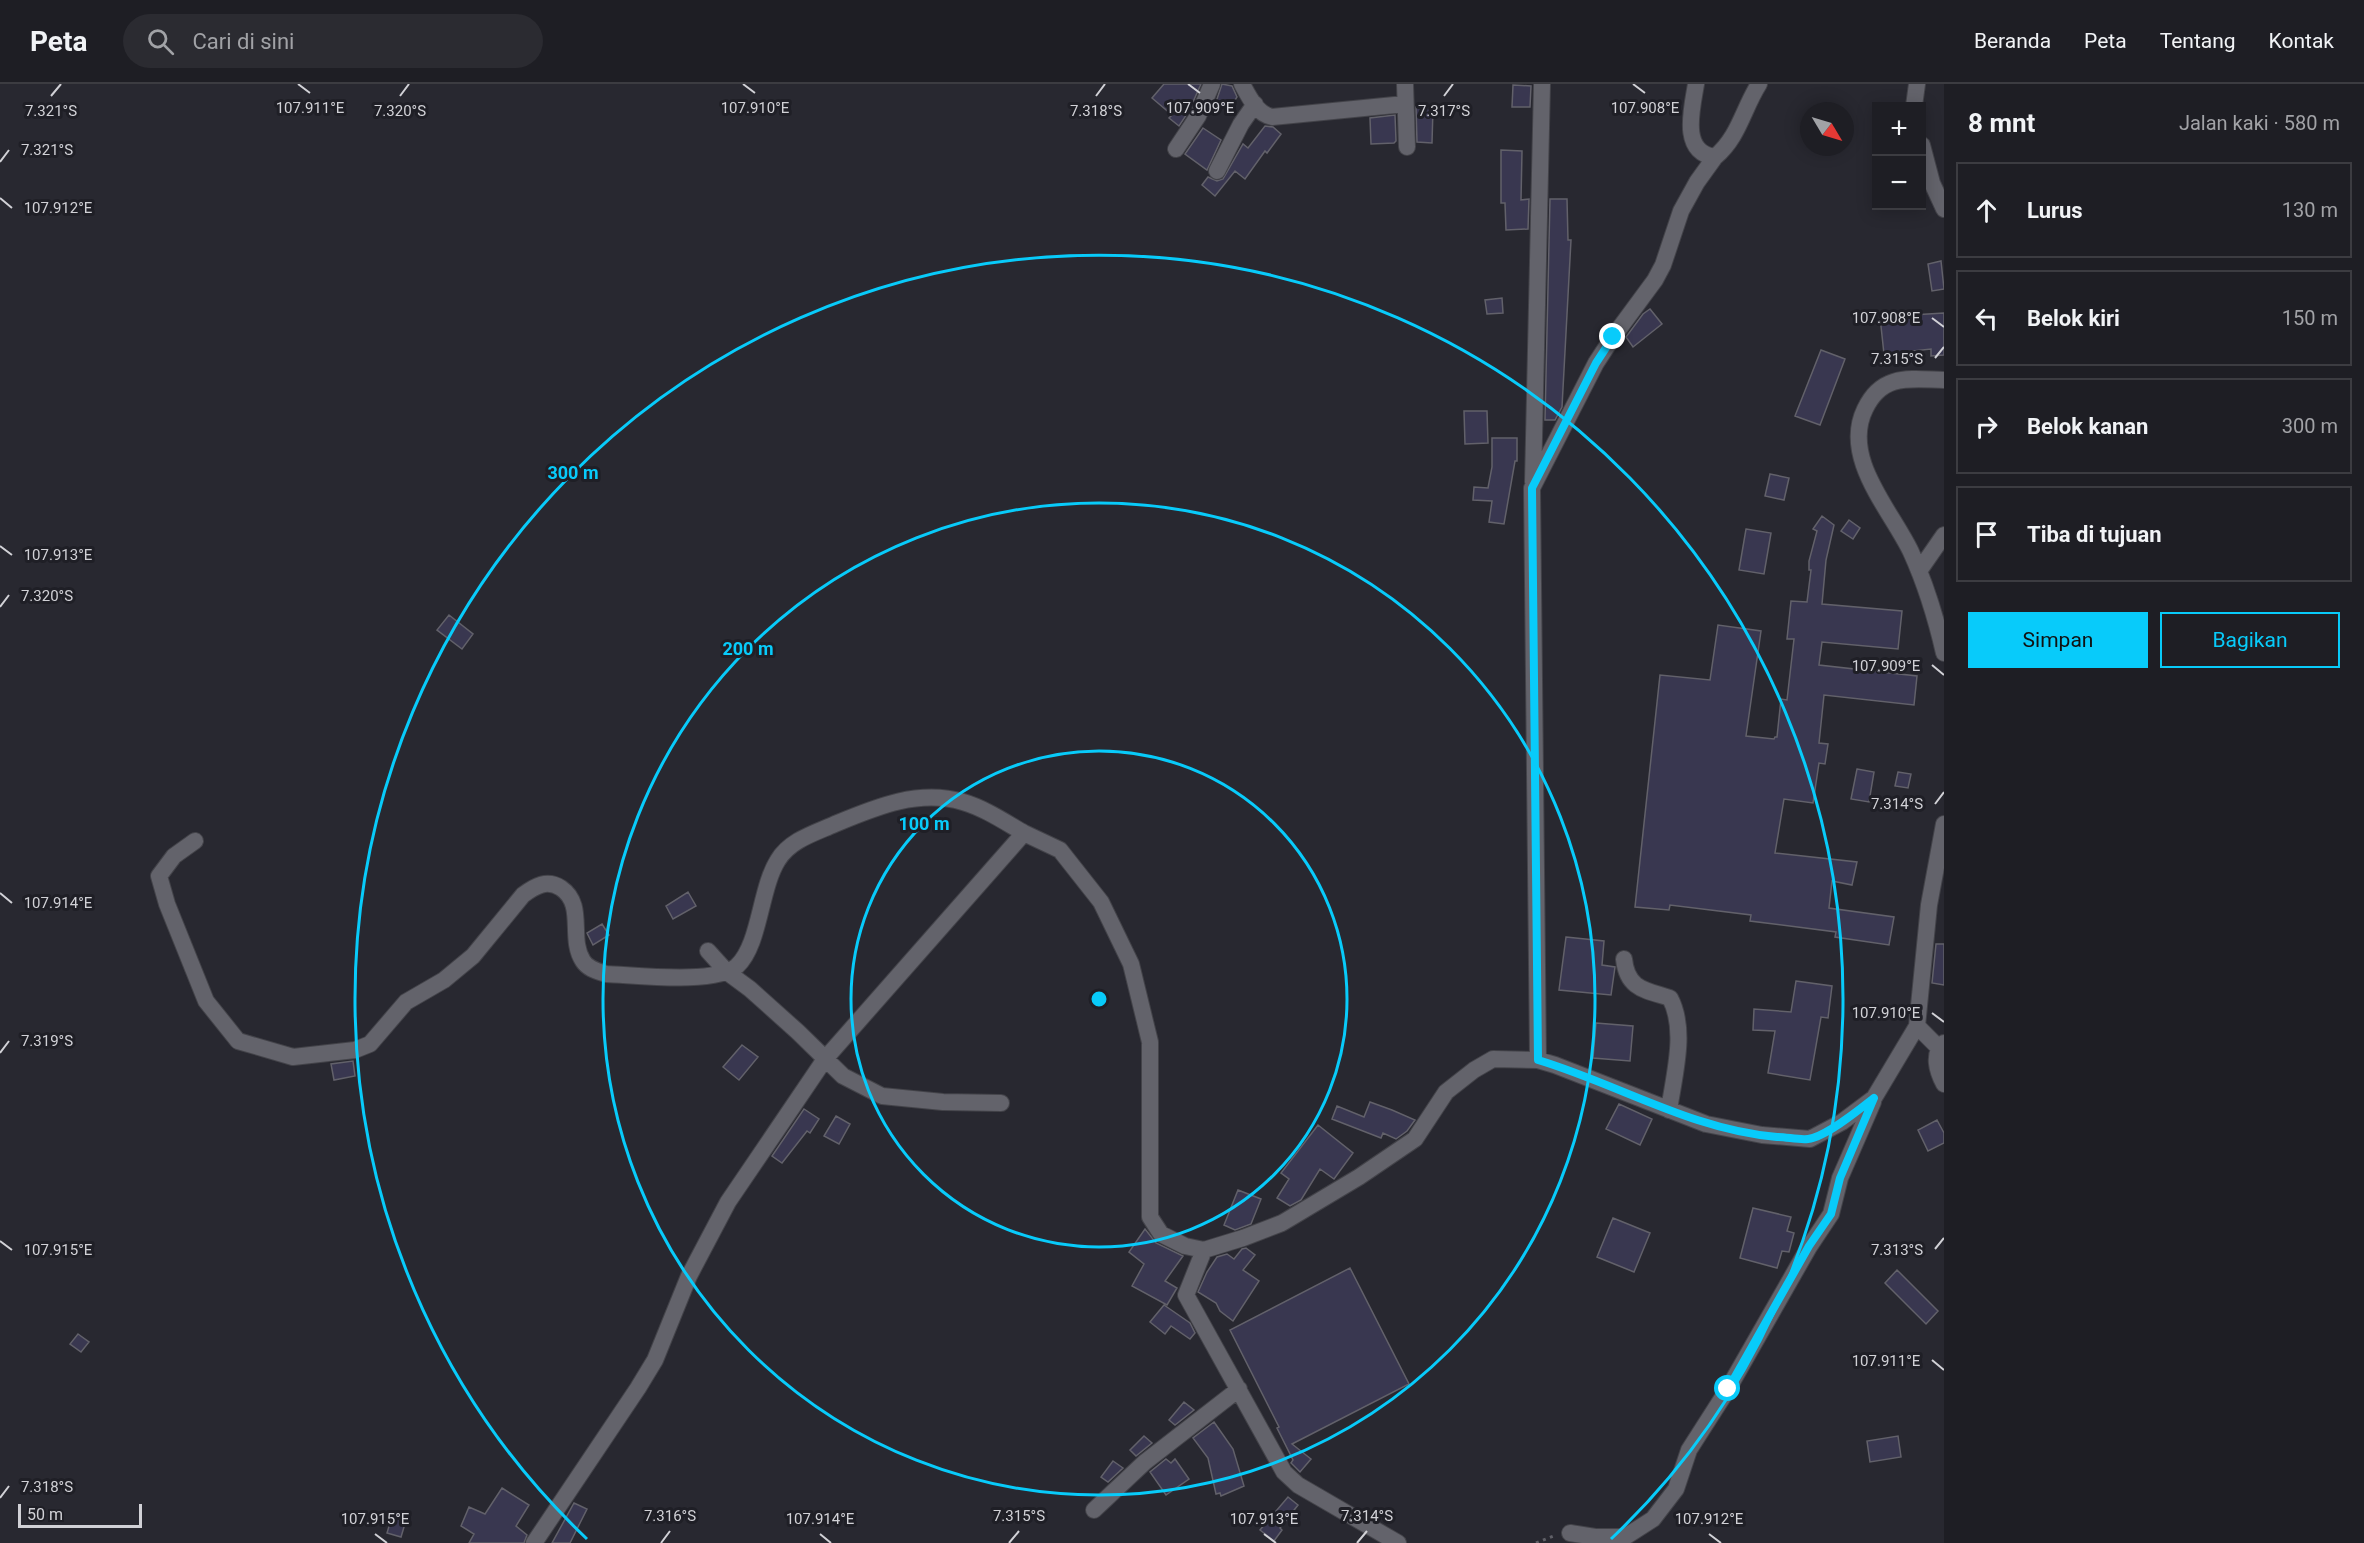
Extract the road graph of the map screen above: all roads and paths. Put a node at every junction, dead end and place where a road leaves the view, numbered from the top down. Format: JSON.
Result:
{"nodes":[{"id":1,"x":1212,"y":84,"type":"edge"},
{"id":2,"x":1242,"y":84,"type":"edge"},
{"id":3,"x":1405,"y":84,"type":"edge"},
{"id":4,"x":1542,"y":84,"type":"edge"},
{"id":5,"x":1696,"y":84,"type":"edge"},
{"id":6,"x":1759,"y":84,"type":"edge"},
{"id":7,"x":1917,"y":84,"type":"edge"},
{"id":8,"x":1915,"y":102,"type":"edge"},
{"id":9,"x":1255,"y":104,"type":"junction"},
{"id":10,"x":1405,"y":104,"type":"junction"},
{"id":11,"x":1407,"y":147,"type":"dead end"},
{"id":12,"x":1176,"y":148,"type":"dead end"},
{"id":13,"x":1926,"y":154,"type":"edge"},
{"id":14,"x":1715,"y":157,"type":"junction"},
{"id":15,"x":1217,"y":171,"type":"dead end"},
{"id":16,"x":1938,"y":180,"type":"edge"},
{"id":17,"x":1944,"y":209,"type":"edge"},
{"id":18,"x":1944,"y":380,"type":"edge"},
{"id":19,"x":1532,"y":488,"type":"junction"},
{"id":20,"x":1944,"y":535,"type":"edge"},
{"id":21,"x":1919,"y":571,"type":"junction"},
{"id":22,"x":1944,"y":653,"type":"edge"},
{"id":23,"x":1944,"y":824,"type":"edge"},
{"id":24,"x":1024,"y":833,"type":"junction"},
{"id":25,"x":195,"y":841,"type":"dead end"},
{"id":26,"x":708,"y":951,"type":"dead end"},
{"id":27,"x":1624,"y":959,"type":"dead end"},
{"id":28,"x":727,"y":972,"type":"junction"},
{"id":29,"x":1917,"y":1026,"type":"junction"},
{"id":30,"x":1941,"y":1045,"type":"edge"},
{"id":31,"x":825,"y":1059,"type":"junction"},
{"id":32,"x":1538,"y":1060,"type":"junction"},
{"id":33,"x":1944,"y":1084,"type":"edge"},
{"id":34,"x":1874,"y":1098,"type":"junction"},
{"id":35,"x":1001,"y":1103,"type":"dead end"},
{"id":36,"x":1669,"y":1110,"type":"junction"},
{"id":37,"x":1204,"y":1250,"type":"junction"},
{"id":38,"x":1239,"y":1389,"type":"junction"},
{"id":39,"x":1095,"y":1510,"type":"dead end"},
{"id":40,"x":1570,"y":1533,"type":"dead end"},
{"id":41,"x":534,"y":1543,"type":"edge"},
{"id":42,"x":1398,"y":1543,"type":"edge"}],
"edges":[{"from":1,"to":12,"type":"street"},
{"from":2,"to":9,"type":"street"},
{"from":3,"to":10,"type":"street"},
{"from":4,"to":19,"type":"street"},
{"from":5,"to":14,"type":"street"},
{"from":6,"to":14,"type":"street"},
{"from":7,"to":8,"type":"street"},
{"from":9,"to":10,"type":"street"},
{"from":9,"to":15,"type":"street"},
{"from":10,"to":11,"type":"street"},
{"from":13,"to":16,"type":"street"},
{"from":14,"to":19,"type":"street"},
{"from":16,"to":17,"type":"street"},
{"from":18,"to":21,"type":"street"},
{"from":19,"to":32,"type":"street"},
{"from":20,"to":21,"type":"street"},
{"from":21,"to":22,"type":"street"},
{"from":23,"to":29,"type":"street"},
{"from":24,"to":28,"type":"street"},
{"from":24,"to":31,"type":"street"},
{"from":24,"to":37,"type":"street"},
{"from":25,"to":28,"type":"street"},
{"from":26,"to":28,"type":"street"},
{"from":27,"to":36,"type":"street"},
{"from":28,"to":31,"type":"street"},
{"from":29,"to":30,"type":"street"},
{"from":29,"to":34,"type":"street"},
{"from":30,"to":33,"type":"street"},
{"from":31,"to":35,"type":"street"},
{"from":31,"to":41,"type":"street"},
{"from":32,"to":36,"type":"street"},
{"from":32,"to":37,"type":"street"},
{"from":34,"to":36,"type":"street"},
{"from":34,"to":40,"type":"street"},
{"from":37,"to":38,"type":"street"},
{"from":38,"to":39,"type":"street"},
{"from":38,"to":42,"type":"street"}]}
